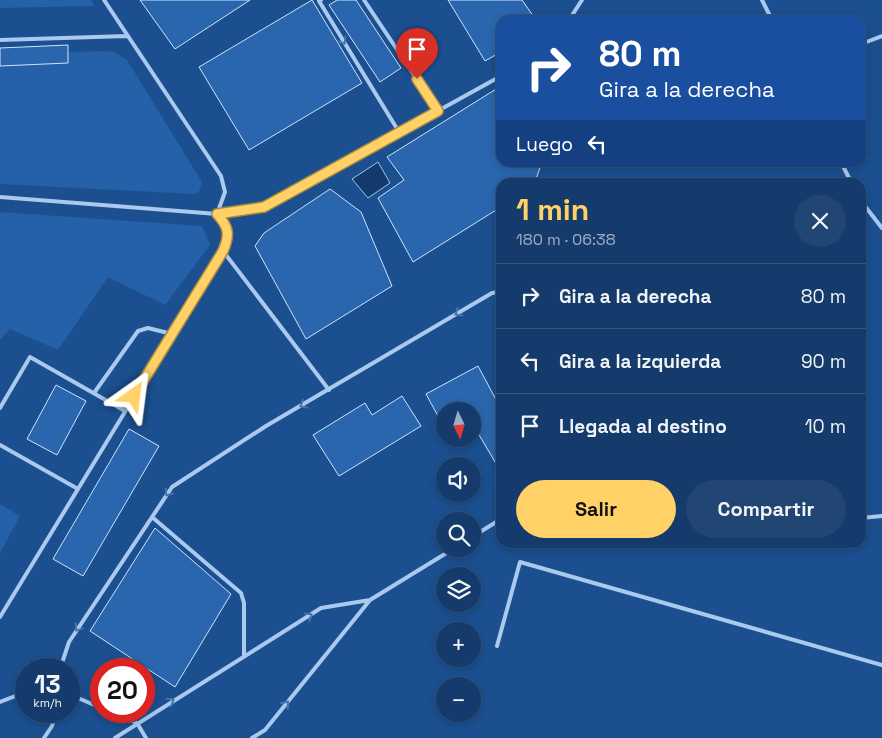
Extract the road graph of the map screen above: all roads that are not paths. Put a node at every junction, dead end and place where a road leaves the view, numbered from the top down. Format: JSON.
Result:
{"nodes":[{"id":1,"x":104,"y":0,"type":"edge"},
{"id":2,"x":321,"y":0,"type":"edge"},
{"id":3,"x":364,"y":0,"type":"edge"},
{"id":4,"x":582,"y":0,"type":"edge"},
{"id":5,"x":762,"y":0,"type":"edge"},
{"id":6,"x":572,"y":15,"type":"edge"},
{"id":7,"x":770,"y":15,"type":"edge"},
{"id":8,"x":127,"y":36,"type":"junction"},
{"id":9,"x":882,"y":36,"type":"edge"},
{"id":10,"x":0,"y":40,"type":"edge"},
{"id":11,"x":866,"y":42,"type":"edge"},
{"id":12,"x":496,"y":79,"type":"edge"},
{"id":13,"x":438,"y":111,"type":"junction"},
{"id":14,"x":399,"y":132,"type":"junction"},
{"id":15,"x":0,"y":197,"type":"edge"},
{"id":16,"x":866,"y":207,"type":"edge"},
{"id":17,"x":217,"y":214,"type":"junction"},
{"id":18,"x":882,"y":228,"type":"edge"},
{"id":19,"x":223,"y":251,"type":"junction"},
{"id":20,"x":496,"y":293,"type":"edge"},
{"id":21,"x":172,"y":334,"type":"junction"},
{"id":22,"x":329,"y":390,"type":"junction"},
{"id":23,"x":94,"y":393,"type":"junction"},
{"id":24,"x":0,"y":408,"type":"edge"},
{"id":25,"x":125,"y":411,"type":"junction"},
{"id":26,"x":0,"y":445,"type":"edge"},
{"id":27,"x":78,"y":489,"type":"junction"},
{"id":28,"x":882,"y":516,"type":"edge"},
{"id":29,"x":152,"y":518,"type":"junction"},
{"id":30,"x":866,"y":518,"type":"edge"},
{"id":31,"x":496,"y":522,"type":"edge"},
{"id":32,"x":481,"y":531,"type":"edge"},
{"id":33,"x":440,"y":557,"type":"edge"},
{"id":34,"x":370,"y":600,"type":"junction"},
{"id":35,"x":0,"y":617,"type":"edge"},
{"id":36,"x":497,"y":646,"type":"dead end"},
{"id":37,"x":244,"y":656,"type":"junction"},
{"id":38,"x":64,"y":658,"type":"edge"},
{"id":39,"x":882,"y":665,"type":"edge"},
{"id":40,"x":15,"y":696,"type":"edge"},
{"id":41,"x":0,"y":702,"type":"edge"},
{"id":42,"x":155,"y":712,"type":"edge"},
{"id":43,"x":53,"y":723,"type":"edge"},
{"id":44,"x":137,"y":723,"type":"joint"},
{"id":45,"x":44,"y":738,"type":"edge"},
{"id":46,"x":115,"y":738,"type":"edge"},
{"id":47,"x":146,"y":738,"type":"edge"},
{"id":48,"x":252,"y":738,"type":"edge"}],
"edges":[{"from":1,"to":8,"type":"lane"},
{"from":2,"to":14,"type":"lane","one_way":true},
{"from":3,"to":13,"type":"lane"},
{"from":4,"to":6,"type":"lane"},
{"from":5,"to":7,"type":"lane"},
{"from":8,"to":10,"type":"lane"},
{"from":8,"to":17,"type":"lane"},
{"from":9,"to":11,"type":"lane"},
{"from":12,"to":13,"type":"lane"},
{"from":13,"to":14,"type":"lane"},
{"from":14,"to":17,"type":"lane"},
{"from":15,"to":17,"type":"lane"},
{"from":16,"to":18,"type":"lane"},
{"from":17,"to":19,"type":"lane"},
{"from":19,"to":21,"type":"lane"},
{"from":19,"to":22,"type":"lane"},
{"from":20,"to":22,"type":"lane","one_way":true},
{"from":21,"to":23,"type":"lane"},
{"from":21,"to":25,"type":"lane"},
{"from":22,"to":29,"type":"lane","one_way":true},
{"from":23,"to":24,"type":"lane"},
{"from":23,"to":25,"type":"lane"},
{"from":25,"to":27,"type":"lane"},
{"from":26,"to":27,"type":"lane"},
{"from":27,"to":35,"type":"lane"},
{"from":28,"to":30,"type":"lane"},
{"from":29,"to":37,"type":"lane"},
{"from":29,"to":38,"type":"lane","one_way":true},
{"from":31,"to":32,"type":"lane"},
{"from":33,"to":34,"type":"lane"},
{"from":37,"to":34,"type":"lane","one_way":true},
{"from":48,"to":34,"type":"lane","one_way":true},
{"from":36,"to":39,"type":"lane"},
{"from":42,"to":37,"type":"lane","one_way":true},
{"from":40,"to":41,"type":"lane"},
{"from":43,"to":45,"type":"lane"},
{"from":44,"to":46,"type":"lane"},
{"from":44,"to":47,"type":"lane"}]}
